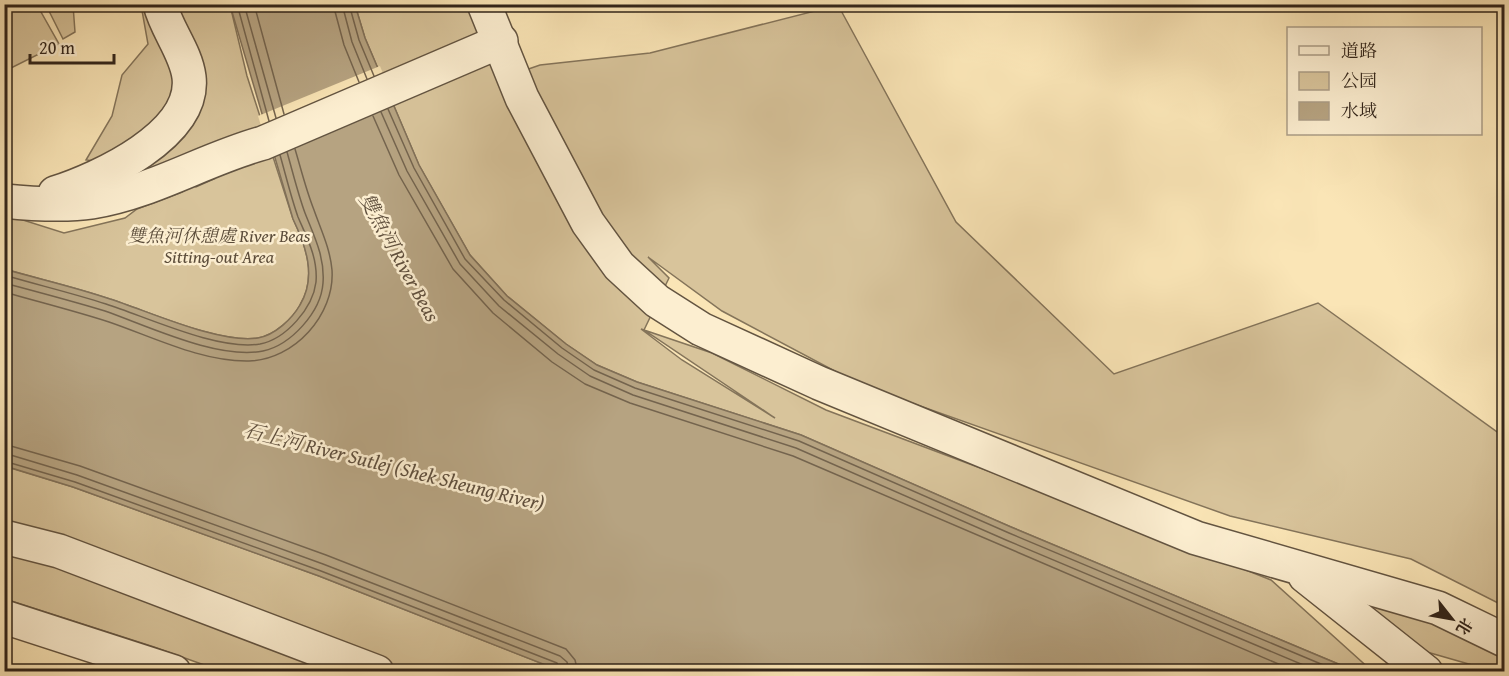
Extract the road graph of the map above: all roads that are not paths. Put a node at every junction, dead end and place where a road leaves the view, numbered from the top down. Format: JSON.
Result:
{"nodes":[{"id":1,"x":160,"y":4,"type":"edge"},
{"id":2,"x":484,"y":4,"type":"edge"},
{"id":3,"x":486,"y":46,"type":"junction"},
{"id":4,"x":15,"y":202,"type":"edge"},
{"id":5,"x":4,"y":537,"type":"edge"},
{"id":6,"x":1293,"y":566,"type":"junction"},
{"id":7,"x":4,"y":617,"type":"edge"},
{"id":8,"x":1504,"y":640,"type":"edge"},
{"id":9,"x":174,"y":672,"type":"edge"},
{"id":10,"x":377,"y":672,"type":"edge"},
{"id":11,"x":1426,"y":672,"type":"edge"}],
"edges":[{"from":1,"to":4,"type":"street"},
{"from":2,"to":3,"type":"street"},
{"from":3,"to":4,"type":"street"},
{"from":3,"to":6,"type":"street"},
{"from":5,"to":10,"type":"street"},
{"from":6,"to":8,"type":"street"},
{"from":6,"to":11,"type":"street"},
{"from":7,"to":9,"type":"street"}]}
